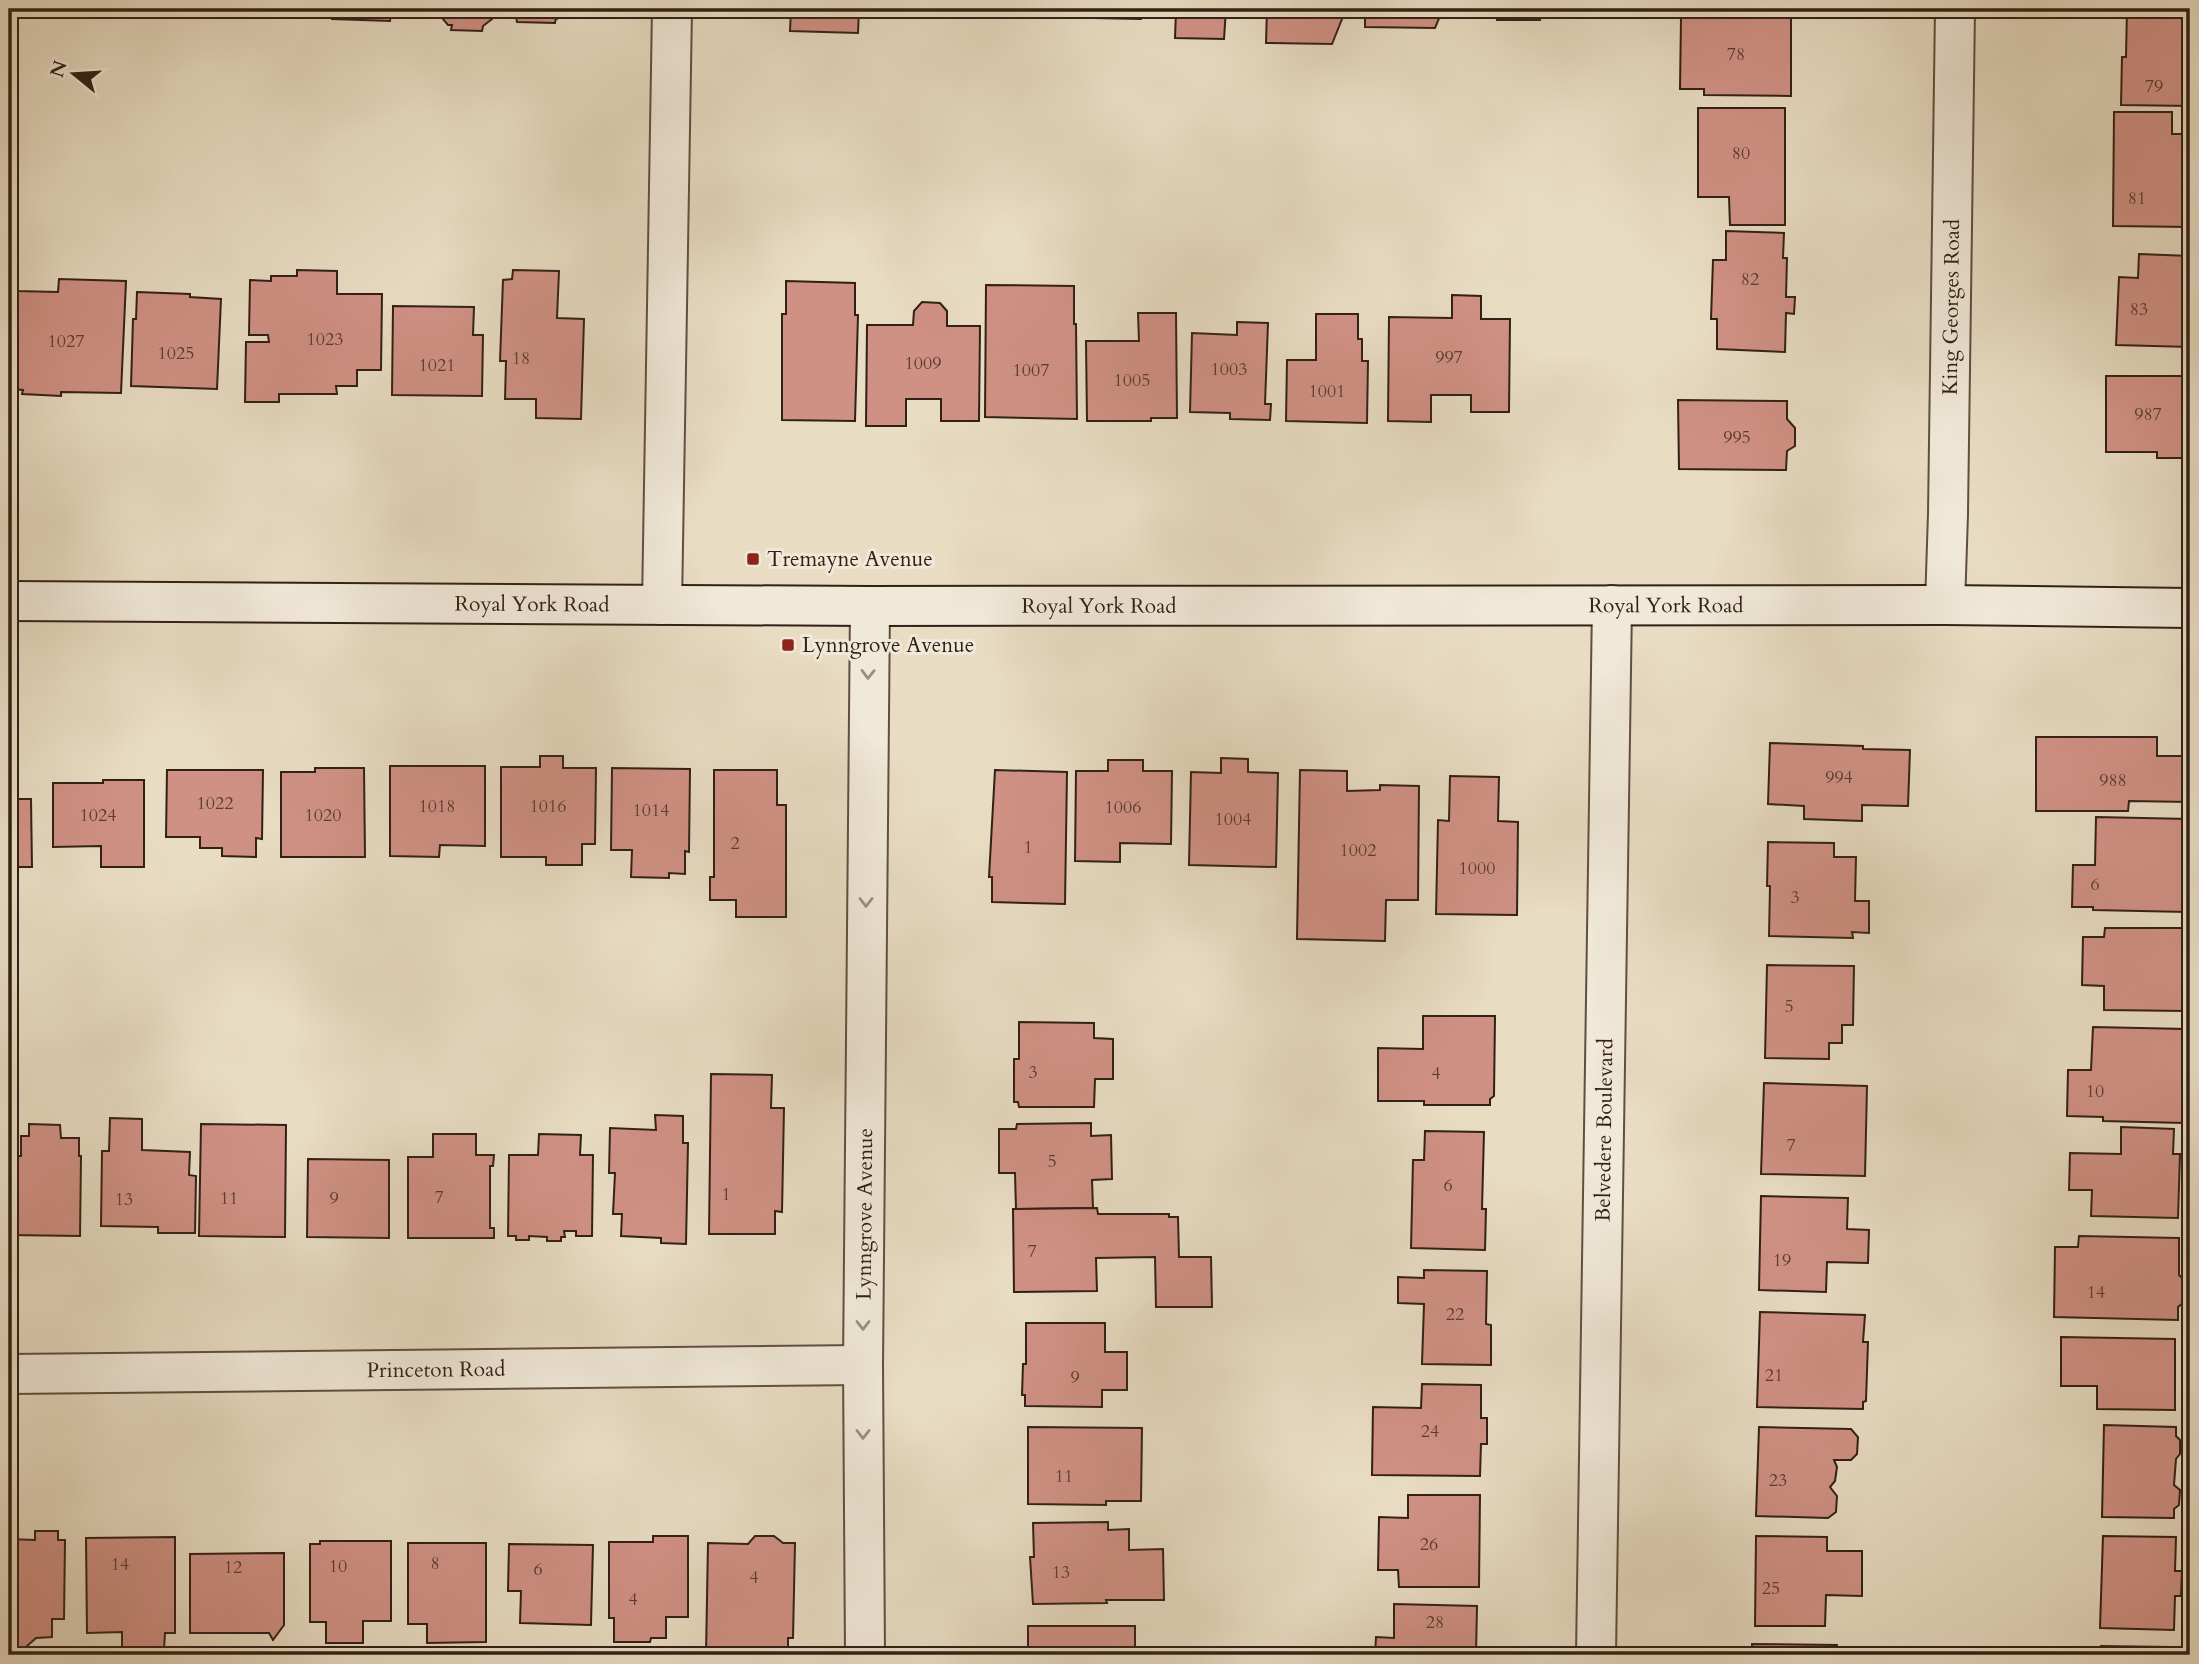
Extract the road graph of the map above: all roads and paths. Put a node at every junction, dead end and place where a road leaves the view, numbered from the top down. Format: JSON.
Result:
{"nodes":[{"id":1,"x":673,"y":9,"type":"edge"},
{"id":2,"x":1955,"y":9,"type":"edge"},
{"id":3,"x":9,"y":601,"type":"edge"},
{"id":4,"x":662,"y":605,"type":"junction"},
{"id":5,"x":1945,"y":605,"type":"junction"},
{"id":6,"x":870,"y":606,"type":"junction"},
{"id":7,"x":1612,"y":606,"type":"junction"},
{"id":8,"x":2190,"y":608,"type":"edge"},
{"id":9,"x":863,"y":1366,"type":"junction"},
{"id":10,"x":9,"y":1374,"type":"edge"},
{"id":11,"x":865,"y":1655,"type":"edge"},
{"id":12,"x":1596,"y":1655,"type":"edge"}],
"edges":[{"from":1,"to":4,"type":"street"},
{"from":2,"to":5,"type":"street","name":"King Georges Road"},
{"from":3,"to":4,"type":"street","name":"Royal York Road"},
{"from":4,"to":6,"type":"street","name":"Royal York Road"},
{"from":5,"to":7,"type":"street","name":"Royal York Road"},
{"from":5,"to":8,"type":"street","name":"Royal York Road"},
{"from":6,"to":7,"type":"street","name":"Royal York Road"},
{"from":6,"to":9,"type":"street","name":"Lynngrove Avenue","one_way":true},
{"from":7,"to":12,"type":"street","name":"Belvedere Boulevard"},
{"from":9,"to":10,"type":"street","name":"Princeton Road"},
{"from":9,"to":11,"type":"street","name":"Lynngrove Avenue","one_way":true}]}
